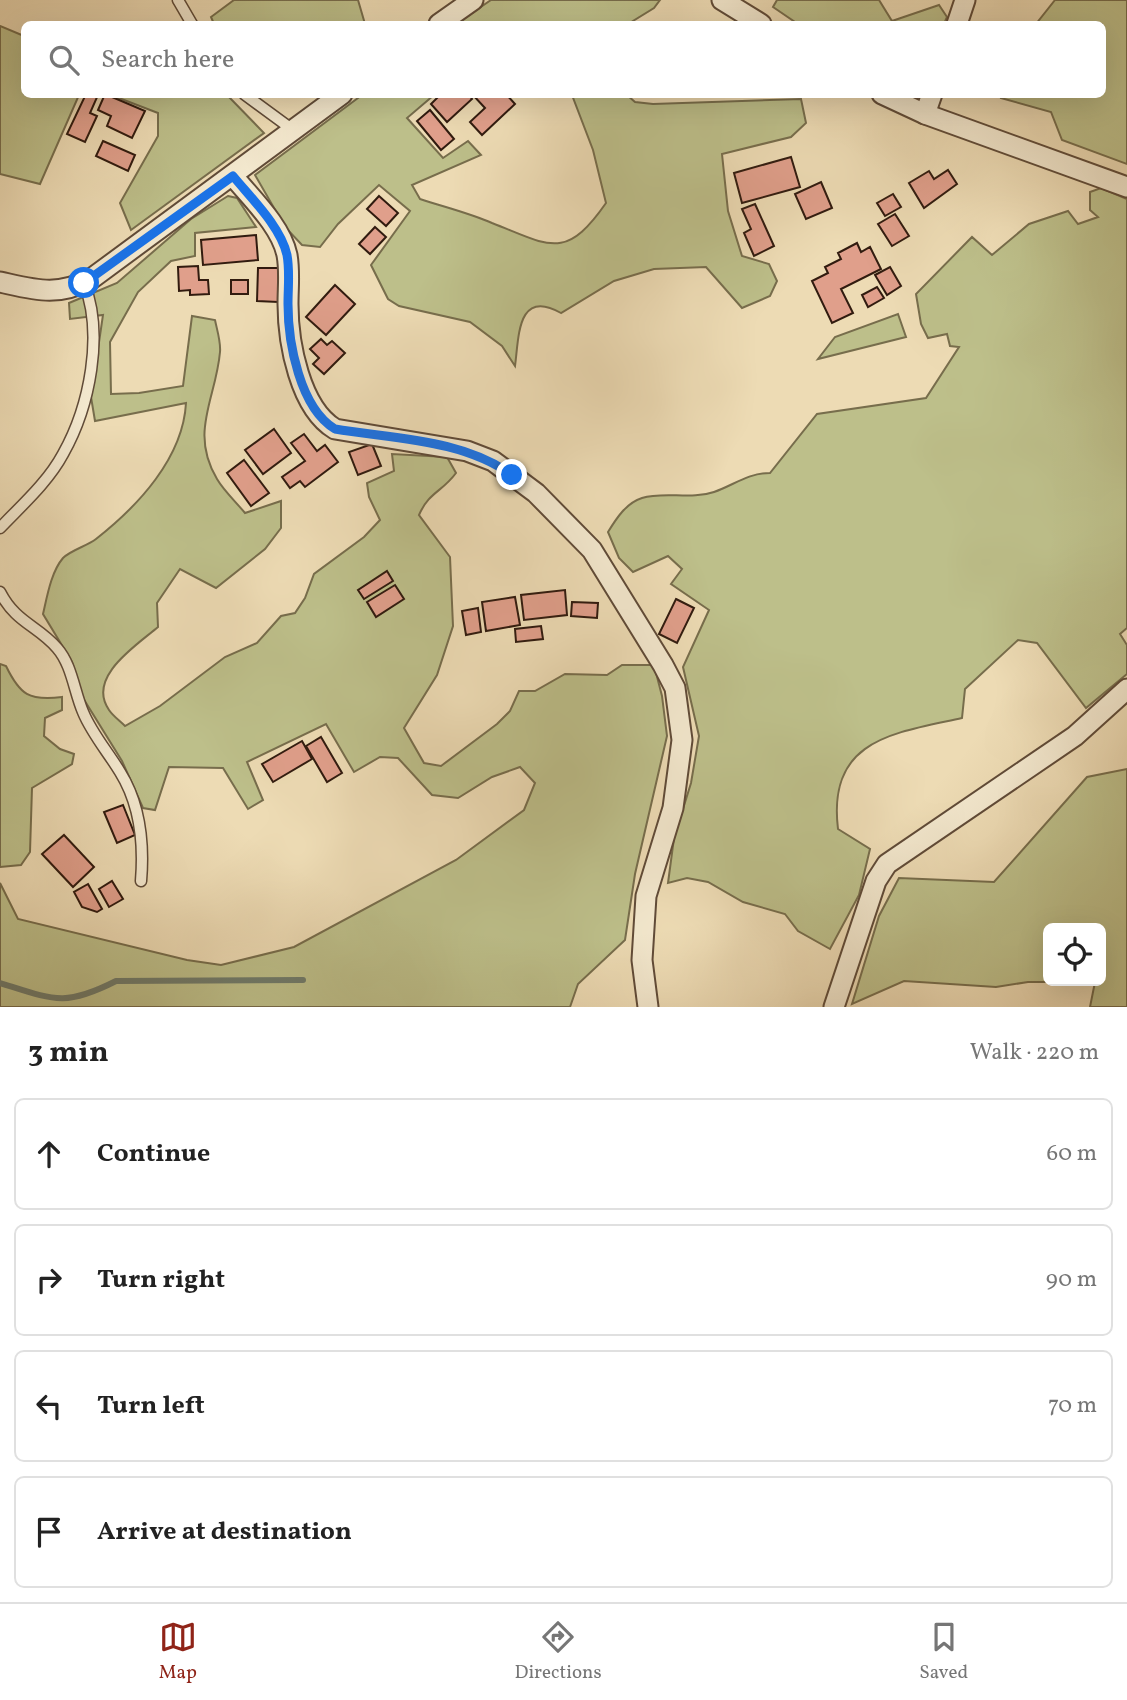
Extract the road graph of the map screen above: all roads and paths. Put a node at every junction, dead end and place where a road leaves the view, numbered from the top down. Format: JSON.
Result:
{"nodes":[{"id":1,"x":178,"y":0,"type":"edge"},
{"id":2,"x":473,"y":0,"type":"edge"},
{"id":3,"x":722,"y":0,"type":"edge"},
{"id":4,"x":965,"y":0,"type":"edge"},
{"id":5,"x":190,"y":21,"type":"edge"},
{"id":6,"x":443,"y":21,"type":"edge"},
{"id":7,"x":756,"y":21,"type":"edge"},
{"id":8,"x":958,"y":21,"type":"edge"},
{"id":9,"x":249,"y":98,"type":"edge"},
{"id":10,"x":337,"y":98,"type":"edge"},
{"id":11,"x":891,"y":98,"type":"edge"},
{"id":12,"x":931,"y":98,"type":"edge"},
{"id":13,"x":925,"y":114,"type":"junction"},
{"id":14,"x":293,"y":130,"type":"junction"},
{"id":15,"x":233,"y":176,"type":"junction"},
{"id":16,"x":1127,"y":187,"type":"edge"},
{"id":17,"x":0,"y":282,"type":"edge"},
{"id":18,"x":84,"y":283,"type":"junction"},
{"id":19,"x":0,"y":528,"type":"edge"},
{"id":20,"x":0,"y":592,"type":"edge"},
{"id":21,"x":1127,"y":689,"type":"edge"},
{"id":22,"x":141,"y":881,"type":"dead end"},
{"id":23,"x":648,"y":1007,"type":"edge"},
{"id":24,"x":834,"y":1007,"type":"edge"}],
"edges":[{"from":1,"to":5,"type":"lane"},
{"from":2,"to":6,"type":"street"},
{"from":3,"to":7,"type":"street"},
{"from":4,"to":8,"type":"street"},
{"from":9,"to":14,"type":"lane"},
{"from":10,"to":14,"type":"street"},
{"from":11,"to":13,"type":"street"},
{"from":12,"to":13,"type":"street"},
{"from":13,"to":16,"type":"street"},
{"from":14,"to":15,"type":"street"},
{"from":15,"to":18,"type":"street"},
{"from":15,"to":23,"type":"street"},
{"from":17,"to":18,"type":"street"},
{"from":18,"to":19,"type":"lane"},
{"from":20,"to":22,"type":"lane"},
{"from":21,"to":24,"type":"street"}]}
